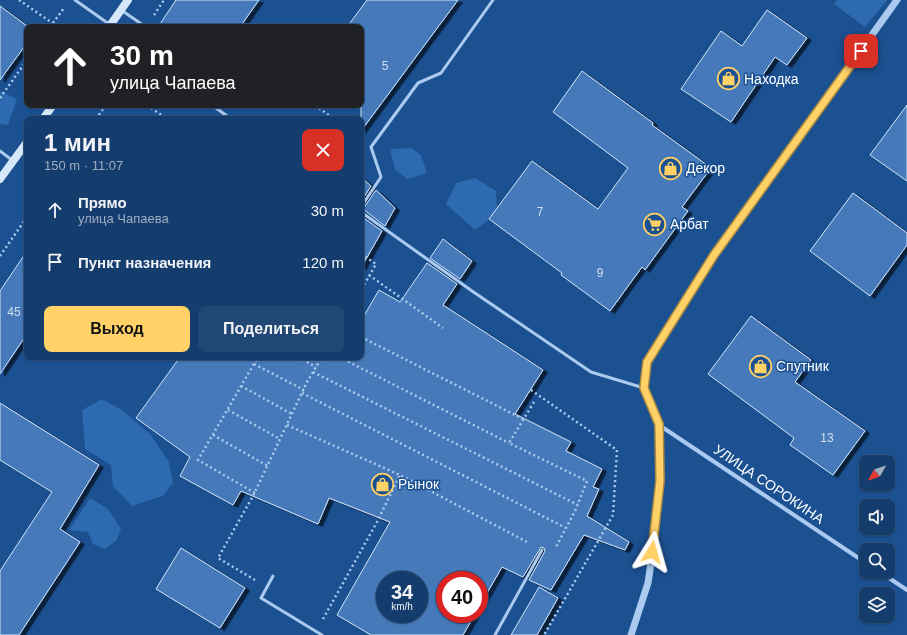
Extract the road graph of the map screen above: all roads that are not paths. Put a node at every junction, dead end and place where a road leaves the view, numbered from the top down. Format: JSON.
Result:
{"nodes":[{"id":1,"x":75,"y":0,"type":"edge"},
{"id":2,"x":128,"y":0,"type":"edge"},
{"id":3,"x":494,"y":0,"type":"edge"},
{"id":4,"x":897,"y":0,"type":"edge"},
{"id":5,"x":122,"y":10,"type":"junction"},
{"id":6,"x":107,"y":24,"type":"edge"},
{"id":7,"x":112,"y":24,"type":"edge"},
{"id":8,"x":142,"y":24,"type":"edge"},
{"id":9,"x":216,"y":108,"type":"edge"},
{"id":10,"x":227,"y":116,"type":"edge"},
{"id":11,"x":24,"y":146,"type":"edge"},
{"id":12,"x":0,"y":151,"type":"edge"},
{"id":13,"x":13,"y":161,"type":"junction"},
{"id":14,"x":0,"y":179,"type":"edge"},
{"id":15,"x":364,"y":202,"type":"edge"},
{"id":16,"x":364,"y":214,"type":"edge"},
{"id":17,"x":644,"y":388,"type":"junction"},
{"id":18,"x":659,"y":424,"type":"junction"},
{"id":19,"x":542,"y":550,"type":"road end"},
{"id":20,"x":859,"y":557,"type":"edge"},
{"id":21,"x":273,"y":576,"type":"dead end"},
{"id":22,"x":890,"y":579,"type":"edge"},
{"id":23,"x":907,"y":590,"type":"edge"},
{"id":24,"x":322,"y":635,"type":"edge"},
{"id":25,"x":494,"y":635,"type":"edge"},
{"id":26,"x":631,"y":635,"type":"edge"}],
"edges":[{"from":1,"to":6,"type":"lane"},
{"from":2,"to":5,"type":"main road"},
{"from":3,"to":15,"type":"lane"},
{"from":4,"to":17,"type":"street"},
{"from":5,"to":7,"type":"main road"},
{"from":5,"to":8,"type":"lane"},
{"from":9,"to":10,"type":"lane"},
{"from":11,"to":13,"type":"main road"},
{"from":12,"to":13,"type":"lane"},
{"from":13,"to":14,"type":"main road"},
{"from":16,"to":17,"type":"lane"},
{"from":17,"to":18,"type":"street"},
{"from":18,"to":20,"type":"street","name":"УЛИЦА СОРОКИНА"},
{"from":18,"to":26,"type":"street"},
{"from":19,"to":25,"type":"lane"},
{"from":21,"to":24,"type":"lane"},
{"from":22,"to":23,"type":"street"}]}
